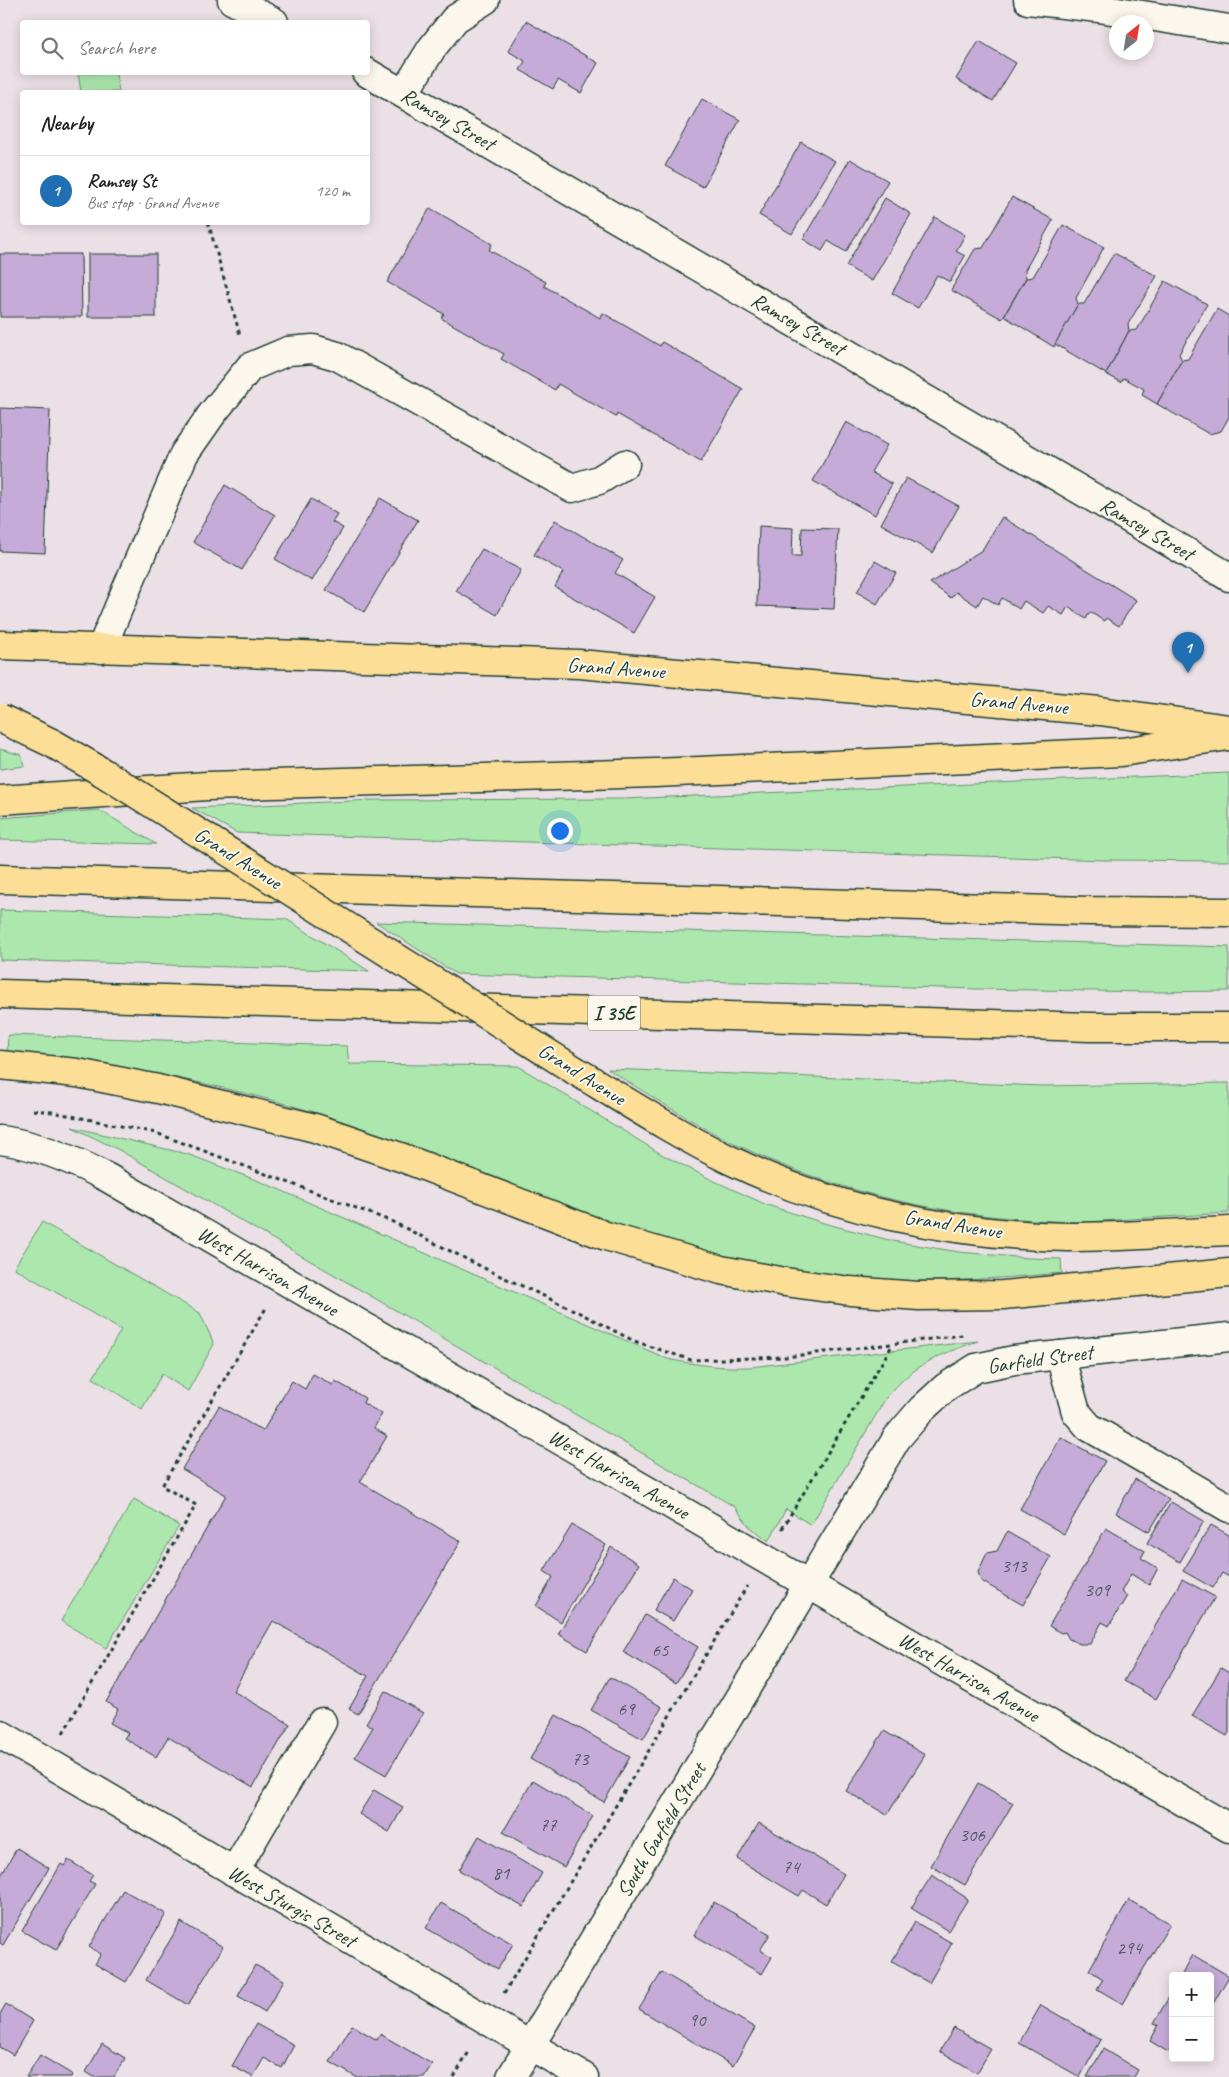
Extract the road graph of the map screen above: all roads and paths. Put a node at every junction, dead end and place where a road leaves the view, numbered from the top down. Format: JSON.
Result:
{"nodes":[{"id":1,"x":232,"y":0,"type":"edge"},
{"id":2,"x":485,"y":0,"type":"edge"},
{"id":3,"x":1028,"y":0,"type":"edge"},
{"id":4,"x":270,"y":20,"type":"edge"},
{"id":5,"x":1229,"y":29,"type":"edge"},
{"id":6,"x":370,"y":74,"type":"edge"},
{"id":7,"x":404,"y":93,"type":"junction"},
{"id":8,"x":209,"y":225,"type":"edge"},
{"id":9,"x":250,"y":368,"type":"junction"},
{"id":10,"x":626,"y":464,"type":"dead end"},
{"id":11,"x":1229,"y":577,"type":"edge"},
{"id":12,"x":101,"y":649,"type":"junction"},
{"id":13,"x":4,"y":651,"type":"edge"},
{"id":14,"x":2,"y":717,"type":"edge"},
{"id":15,"x":1229,"y":729,"type":"edge"},
{"id":16,"x":1229,"y":736,"type":"edge"},
{"id":17,"x":0,"y":800,"type":"edge"},
{"id":18,"x":0,"y":879,"type":"edge"},
{"id":19,"x":1229,"y":912,"type":"edge"},
{"id":20,"x":0,"y":994,"type":"edge"},
{"id":21,"x":1229,"y":1027,"type":"edge"},
{"id":22,"x":0,"y":1065,"type":"edge"},
{"id":23,"x":0,"y":1140,"type":"edge"},
{"id":24,"x":1229,"y":1231,"type":"edge"},
{"id":25,"x":1229,"y":1272,"type":"edge"},
{"id":26,"x":282,"y":1279,"type":"junction"},
{"id":27,"x":1229,"y":1337,"type":"edge"},
{"id":28,"x":893,"y":1344,"type":"dead end"},
{"id":29,"x":1060,"y":1355,"type":"junction"},
{"id":30,"x":1229,"y":1508,"type":"edge"},
{"id":31,"x":765,"y":1558,"type":"junction"},
{"id":32,"x":810,"y":1584,"type":"junction"},
{"id":33,"x":322,"y":1722,"type":"dead end"},
{"id":34,"x":0,"y":1734,"type":"edge"},
{"id":35,"x":46,"y":1761,"type":"junction"},
{"id":36,"x":1229,"y":1828,"type":"edge"},
{"id":37,"x":234,"y":1872,"type":"junction"},
{"id":38,"x":487,"y":2021,"type":"junction"},
{"id":39,"x":530,"y":2046,"type":"junction"},
{"id":40,"x":454,"y":2077,"type":"edge"},
{"id":41,"x":511,"y":2077,"type":"edge"},
{"id":42,"x":584,"y":2077,"type":"edge"}],
"edges":[{"from":1,"to":4,"type":"street"},
{"from":2,"to":7,"type":"street"},
{"from":3,"to":5,"type":"street"},
{"from":6,"to":7,"type":"street","name":"Ramsey Street"},
{"from":7,"to":11,"type":"street","name":"Ramsey Street"},
{"from":8,"to":9,"type":"path"},
{"from":9,"to":10,"type":"street"},
{"from":9,"to":12,"type":"street"},
{"from":12,"to":13,"type":"main road","name":"Grand Avenue"},
{"from":12,"to":15,"type":"main road","name":"Grand Avenue"},
{"from":14,"to":24,"type":"main road","name":"Grand Avenue","bridge":true},
{"from":16,"to":17,"type":"main road"},
{"from":18,"to":19,"type":"main road"},
{"from":20,"to":21,"type":"main road","number":"I 35E"},
{"from":22,"to":25,"type":"main road"},
{"from":23,"to":26,"type":"street","name":"West Harrison Avenue"},
{"from":26,"to":31,"type":"street","name":"West Harrison Avenue"},
{"from":26,"to":35,"type":"path"},
{"from":27,"to":29,"type":"street","name":"Garfield Street"},
{"from":28,"to":31,"type":"path"},
{"from":29,"to":30,"type":"street"},
{"from":29,"to":32,"type":"street","name":"Garfield Street"},
{"from":31,"to":32,"type":"street","name":"West Harrison Avenue"},
{"from":31,"to":38,"type":"path"},
{"from":32,"to":36,"type":"street","name":"West Harrison Avenue"},
{"from":32,"to":39,"type":"street","name":"South Garfield Street"},
{"from":33,"to":37,"type":"street"},
{"from":34,"to":35,"type":"street","name":"West Sturgis Street"},
{"from":35,"to":37,"type":"street","name":"West Sturgis Street"},
{"from":37,"to":38,"type":"street","name":"West Sturgis Street"},
{"from":38,"to":39,"type":"street","name":"West Sturgis Street"},
{"from":38,"to":40,"type":"path"},
{"from":39,"to":41,"type":"street","name":"South Garfield Street"},
{"from":39,"to":42,"type":"street","name":"West Sturgis Street"}]}
